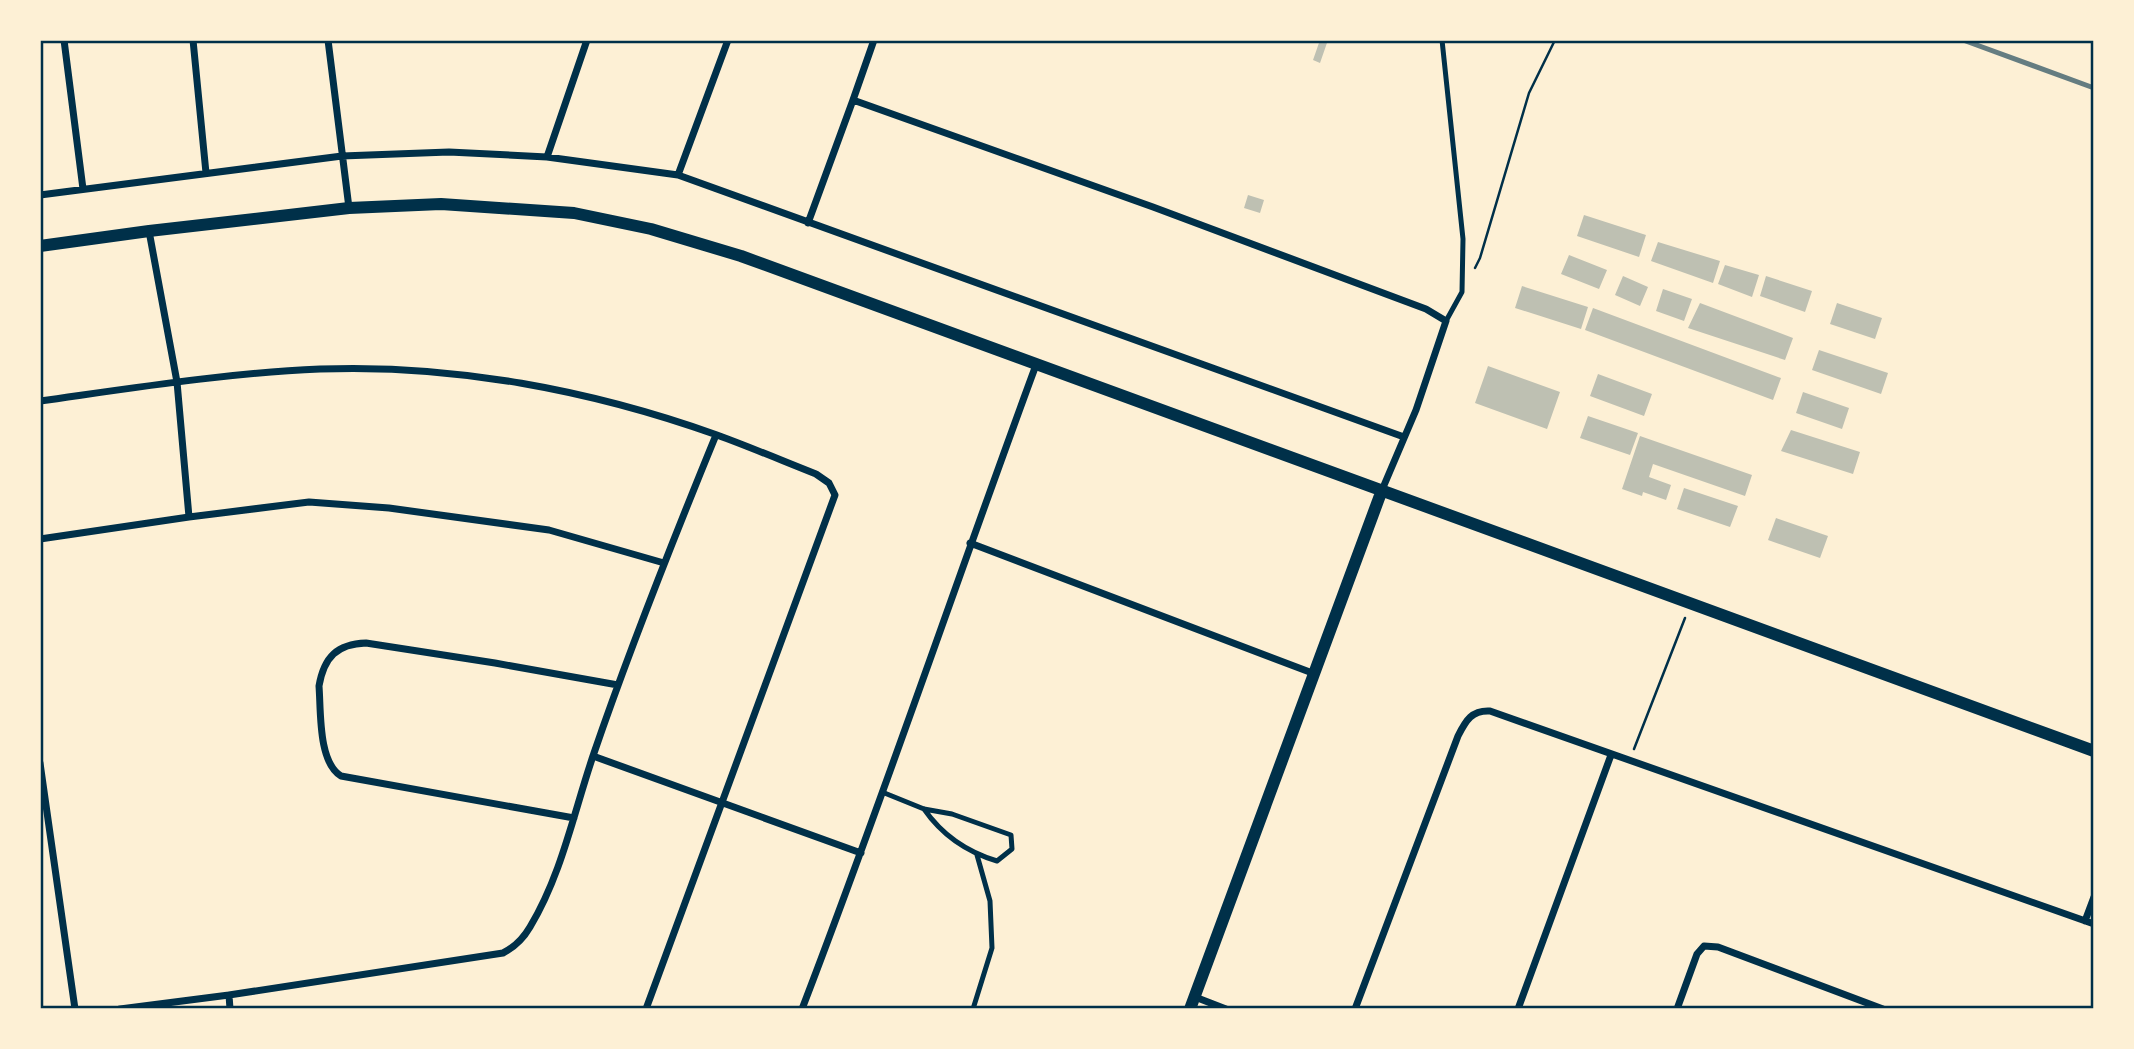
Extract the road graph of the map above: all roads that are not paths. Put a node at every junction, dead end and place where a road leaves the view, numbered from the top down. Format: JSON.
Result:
{"nodes":[{"id":1,"x":64,"y":40,"type":"edge"},
{"id":2,"x":193,"y":40,"type":"edge"},
{"id":3,"x":328,"y":40,"type":"edge"},
{"id":4,"x":587,"y":40,"type":"edge"},
{"id":5,"x":728,"y":40,"type":"edge"},
{"id":6,"x":874,"y":40,"type":"edge"},
{"id":7,"x":1443,"y":40,"type":"edge"},
{"id":8,"x":853,"y":100,"type":"junction"},
{"id":9,"x":342,"y":156,"type":"junction"},
{"id":10,"x":547,"y":157,"type":"junction"},
{"id":11,"x":206,"y":173,"type":"junction"},
{"id":12,"x":678,"y":175,"type":"junction"},
{"id":13,"x":83,"y":189,"type":"junction"},
{"id":14,"x":40,"y":195,"type":"edge"},
{"id":15,"x":349,"y":208,"type":"junction"},
{"id":16,"x":808,"y":223,"type":"junction"},
{"id":17,"x":149,"y":231,"type":"junction"},
{"id":18,"x":40,"y":246,"type":"edge"},
{"id":19,"x":1446,"y":321,"type":"junction"},
{"id":20,"x":1035,"y":365,"type":"junction"},
{"id":21,"x":177,"y":382,"type":"junction"},
{"id":22,"x":40,"y":401,"type":"edge"},
{"id":23,"x":716,"y":435,"type":"junction"},
{"id":24,"x":1404,"y":438,"type":"junction"},
{"id":25,"x":1382,"y":491,"type":"junction"},
{"id":26,"x":189,"y":517,"type":"junction"},
{"id":27,"x":40,"y":539,"type":"edge"},
{"id":28,"x":970,"y":543,"type":"junction"},
{"id":29,"x":664,"y":563,"type":"junction"},
{"id":30,"x":1315,"y":674,"type":"junction"},
{"id":31,"x":618,"y":685,"type":"junction"},
{"id":32,"x":2094,"y":751,"type":"edge"},
{"id":33,"x":1611,"y":755,"type":"junction"},
{"id":34,"x":593,"y":756,"type":"junction"},
{"id":35,"x":40,"y":763,"type":"edge"},
{"id":36,"x":883,"y":792,"type":"junction"},
{"id":37,"x":724,"y":802,"type":"junction"},
{"id":38,"x":924,"y":809,"type":"junction"},
{"id":39,"x":574,"y":818,"type":"junction"},
{"id":40,"x":861,"y":853,"type":"junction"},
{"id":41,"x":978,"y":855,"type":"junction"},
{"id":42,"x":2094,"y":897,"type":"edge"},
{"id":43,"x":2085,"y":920,"type":"junction"},
{"id":44,"x":2094,"y":924,"type":"edge"},
{"id":45,"x":229,"y":995,"type":"junction"},
{"id":46,"x":1192,"y":1003,"type":"edge"},
{"id":47,"x":75,"y":1009,"type":"edge"},
{"id":48,"x":120,"y":1009,"type":"edge"},
{"id":49,"x":230,"y":1009,"type":"edge"},
{"id":50,"x":646,"y":1009,"type":"edge"},
{"id":51,"x":802,"y":1009,"type":"edge"},
{"id":52,"x":973,"y":1009,"type":"edge"},
{"id":53,"x":1226,"y":1009,"type":"edge"},
{"id":54,"x":1355,"y":1009,"type":"edge"},
{"id":55,"x":1518,"y":1009,"type":"edge"},
{"id":56,"x":1677,"y":1009,"type":"edge"},
{"id":57,"x":1883,"y":1009,"type":"edge"}],
"edges":[{"from":1,"to":13,"type":"street"},
{"from":2,"to":11,"type":"street"},
{"from":3,"to":9,"type":"street"},
{"from":4,"to":10,"type":"street"},
{"from":5,"to":12,"type":"street"},
{"from":6,"to":8,"type":"street"},
{"from":7,"to":19,"type":"lane"},
{"from":8,"to":16,"type":"street"},
{"from":8,"to":19,"type":"street"},
{"from":9,"to":10,"type":"street"},
{"from":9,"to":11,"type":"street"},
{"from":9,"to":15,"type":"street"},
{"from":10,"to":12,"type":"street"},
{"from":11,"to":13,"type":"street"},
{"from":12,"to":16,"type":"street"},
{"from":13,"to":14,"type":"street"},
{"from":15,"to":17,"type":"street"},
{"from":15,"to":20,"type":"street"},
{"from":16,"to":24,"type":"street"},
{"from":17,"to":18,"type":"street"},
{"from":17,"to":21,"type":"street"},
{"from":19,"to":24,"type":"street"},
{"from":20,"to":25,"type":"street"},
{"from":20,"to":28,"type":"street"},
{"from":21,"to":22,"type":"street"},
{"from":21,"to":23,"type":"street"},
{"from":21,"to":26,"type":"street"},
{"from":23,"to":29,"type":"street"},
{"from":23,"to":37,"type":"street"},
{"from":24,"to":25,"type":"street"},
{"from":25,"to":30,"type":"street"},
{"from":25,"to":32,"type":"street"},
{"from":26,"to":27,"type":"street"},
{"from":26,"to":29,"type":"street"},
{"from":28,"to":30,"type":"street"},
{"from":28,"to":36,"type":"street"},
{"from":29,"to":31,"type":"street"},
{"from":30,"to":46,"type":"street"},
{"from":31,"to":34,"type":"street"},
{"from":31,"to":39,"type":"street"},
{"from":33,"to":43,"type":"street"},
{"from":33,"to":54,"type":"street"},
{"from":33,"to":55,"type":"street"},
{"from":34,"to":37,"type":"street"},
{"from":34,"to":39,"type":"street"},
{"from":35,"to":47,"type":"street"},
{"from":36,"to":38,"type":"lane"},
{"from":36,"to":40,"type":"street"},
{"from":37,"to":40,"type":"street"},
{"from":37,"to":50,"type":"street"},
{"from":38,"to":41,"type":"lane"},
{"from":38,"to":41,"type":"lane"},
{"from":39,"to":45,"type":"street"},
{"from":40,"to":51,"type":"street"},
{"from":41,"to":52,"type":"lane"},
{"from":42,"to":43,"type":"street"},
{"from":43,"to":44,"type":"street"},
{"from":45,"to":48,"type":"street"},
{"from":45,"to":49,"type":"street"},
{"from":46,"to":53,"type":"street"},
{"from":56,"to":57,"type":"street"}]}
